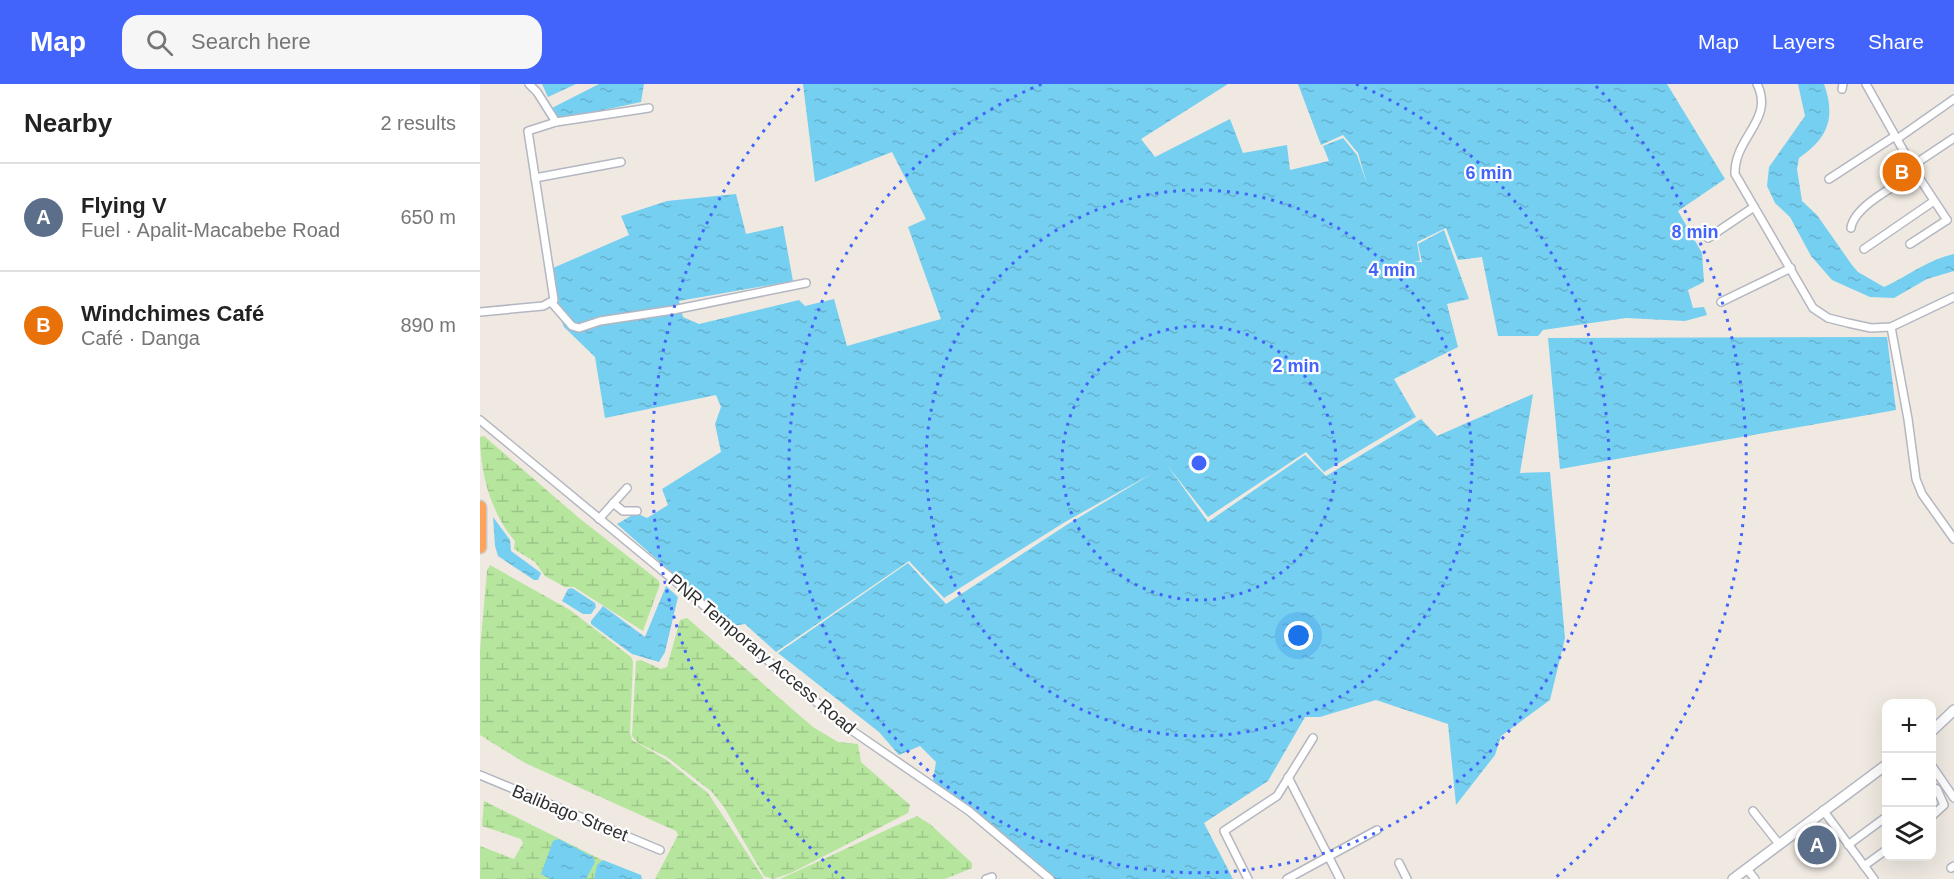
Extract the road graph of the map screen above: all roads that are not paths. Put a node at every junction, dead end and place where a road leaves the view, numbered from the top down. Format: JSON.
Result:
{"nodes":[{"id":1,"x":529,"y":84,"type":"edge"},
{"id":2,"x":1758,"y":84,"type":"edge"},
{"id":3,"x":1866,"y":84,"type":"edge"},
{"id":4,"x":1954,"y":99,"type":"edge"},
{"id":5,"x":649,"y":108,"type":"dead end"},
{"id":6,"x":556,"y":122,"type":"junction"},
{"id":7,"x":1896,"y":138,"type":"junction"},
{"id":8,"x":1954,"y":138,"type":"edge"},
{"id":9,"x":621,"y":162,"type":"dead end"},
{"id":10,"x":1914,"y":170,"type":"junction"},
{"id":11,"x":534,"y":178,"type":"junction"},
{"id":12,"x":1829,"y":179,"type":"dead end"},
{"id":13,"x":1934,"y":201,"type":"junction"},
{"id":14,"x":1754,"y":207,"type":"junction"},
{"id":15,"x":1950,"y":220,"type":"edge"},
{"id":16,"x":1851,"y":228,"type":"dead end"},
{"id":17,"x":1708,"y":238,"type":"dead end"},
{"id":18,"x":1910,"y":244,"type":"dead end"},
{"id":19,"x":1864,"y":249,"type":"dead end"},
{"id":20,"x":1791,"y":268,"type":"junction"},
{"id":21,"x":806,"y":283,"type":"dead end"},
{"id":22,"x":1954,"y":297,"type":"edge"},
{"id":23,"x":1721,"y":302,"type":"dead end"},
{"id":24,"x":552,"y":303,"type":"junction"},
{"id":25,"x":480,"y":312,"type":"edge"},
{"id":26,"x":1891,"y":327,"type":"junction"},
{"id":27,"x":480,"y":420,"type":"edge"},
{"id":28,"x":627,"y":488,"type":"dead end"},
{"id":29,"x":613,"y":503,"type":"junction"},
{"id":30,"x":480,"y":507,"type":"edge"},
{"id":31,"x":637,"y":511,"type":"dead end"},
{"id":32,"x":599,"y":519,"type":"junction"},
{"id":33,"x":1954,"y":539,"type":"edge"},
{"id":34,"x":480,"y":547,"type":"edge"},
{"id":35,"x":1954,"y":710,"type":"edge"},
{"id":36,"x":1936,"y":727,"type":"edge"},
{"id":37,"x":1313,"y":738,"type":"dead end"},
{"id":38,"x":1882,"y":769,"type":"edge"},
{"id":39,"x":1936,"y":772,"type":"edge"},
{"id":40,"x":480,"y":775,"type":"edge"},
{"id":41,"x":1288,"y":777,"type":"junction"},
{"id":42,"x":1936,"y":789,"type":"edge"},
{"id":43,"x":1954,"y":798,"type":"edge"},
{"id":44,"x":1823,"y":810,"type":"junction"},
{"id":45,"x":1752,"y":811,"type":"dead end"},
{"id":46,"x":1936,"y":812,"type":"edge"},
{"id":47,"x":1882,"y":821,"type":"edge"},
{"id":48,"x":1377,"y":830,"type":"dead end"},
{"id":49,"x":1779,"y":844,"type":"junction"},
{"id":50,"x":1848,"y":845,"type":"junction"},
{"id":51,"x":660,"y":850,"type":"dead end"},
{"id":52,"x":1882,"y":853,"type":"edge"},
{"id":53,"x":1328,"y":856,"type":"junction"},
{"id":54,"x":1399,"y":863,"type":"dead end"},
{"id":55,"x":1864,"y":866,"type":"junction"},
{"id":56,"x":1747,"y":869,"type":"junction"},
{"id":57,"x":1050,"y":879,"type":"edge"},
{"id":58,"x":1248,"y":879,"type":"edge"},
{"id":59,"x":1287,"y":879,"type":"edge"},
{"id":60,"x":1340,"y":879,"type":"edge"},
{"id":61,"x":1407,"y":879,"type":"edge"},
{"id":62,"x":1733,"y":879,"type":"edge"},
{"id":63,"x":1755,"y":879,"type":"edge"},
{"id":64,"x":1874,"y":879,"type":"edge"}],
"edges":[{"from":1,"to":6,"type":"street"},
{"from":2,"to":14,"type":"street"},
{"from":3,"to":7,"type":"street"},
{"from":4,"to":7,"type":"street"},
{"from":5,"to":6,"type":"street"},
{"from":6,"to":11,"type":"street"},
{"from":7,"to":10,"type":"street"},
{"from":7,"to":12,"type":"street"},
{"from":8,"to":10,"type":"street"},
{"from":9,"to":11,"type":"street"},
{"from":10,"to":13,"type":"street"},
{"from":10,"to":16,"type":"street"},
{"from":11,"to":24,"type":"street"},
{"from":13,"to":15,"type":"street"},
{"from":13,"to":19,"type":"street"},
{"from":14,"to":17,"type":"street"},
{"from":14,"to":20,"type":"street"},
{"from":15,"to":18,"type":"street"},
{"from":20,"to":23,"type":"street"},
{"from":20,"to":26,"type":"street"},
{"from":21,"to":24,"type":"street"},
{"from":22,"to":26,"type":"street"},
{"from":24,"to":25,"type":"street"},
{"from":26,"to":33,"type":"street"},
{"from":27,"to":32,"type":"street","name":"PNR Temporary Access Road"},
{"from":28,"to":29,"type":"street"},
{"from":29,"to":31,"type":"street"},
{"from":29,"to":32,"type":"street"},
{"from":30,"to":34,"type":"highway"},
{"from":32,"to":57,"type":"street","name":"PNR Temporary Access Road"},
{"from":35,"to":36,"type":"main road"},
{"from":37,"to":41,"type":"street"},
{"from":38,"to":44,"type":"main road"},
{"from":39,"to":43,"type":"street"},
{"from":40,"to":51,"type":"street","name":"Balibago Street"},
{"from":41,"to":53,"type":"street"},
{"from":41,"to":58,"type":"street"},
{"from":42,"to":46,"type":"street"},
{"from":44,"to":49,"type":"main road"},
{"from":44,"to":50,"type":"street"},
{"from":45,"to":49,"type":"street"},
{"from":47,"to":50,"type":"street"},
{"from":48,"to":53,"type":"street"},
{"from":49,"to":56,"type":"main road"},
{"from":50,"to":55,"type":"street"},
{"from":52,"to":55,"type":"street"},
{"from":53,"to":59,"type":"street"},
{"from":53,"to":60,"type":"street"},
{"from":54,"to":61,"type":"street"},
{"from":55,"to":64,"type":"street"},
{"from":56,"to":62,"type":"main road"},
{"from":56,"to":63,"type":"street"}]}
